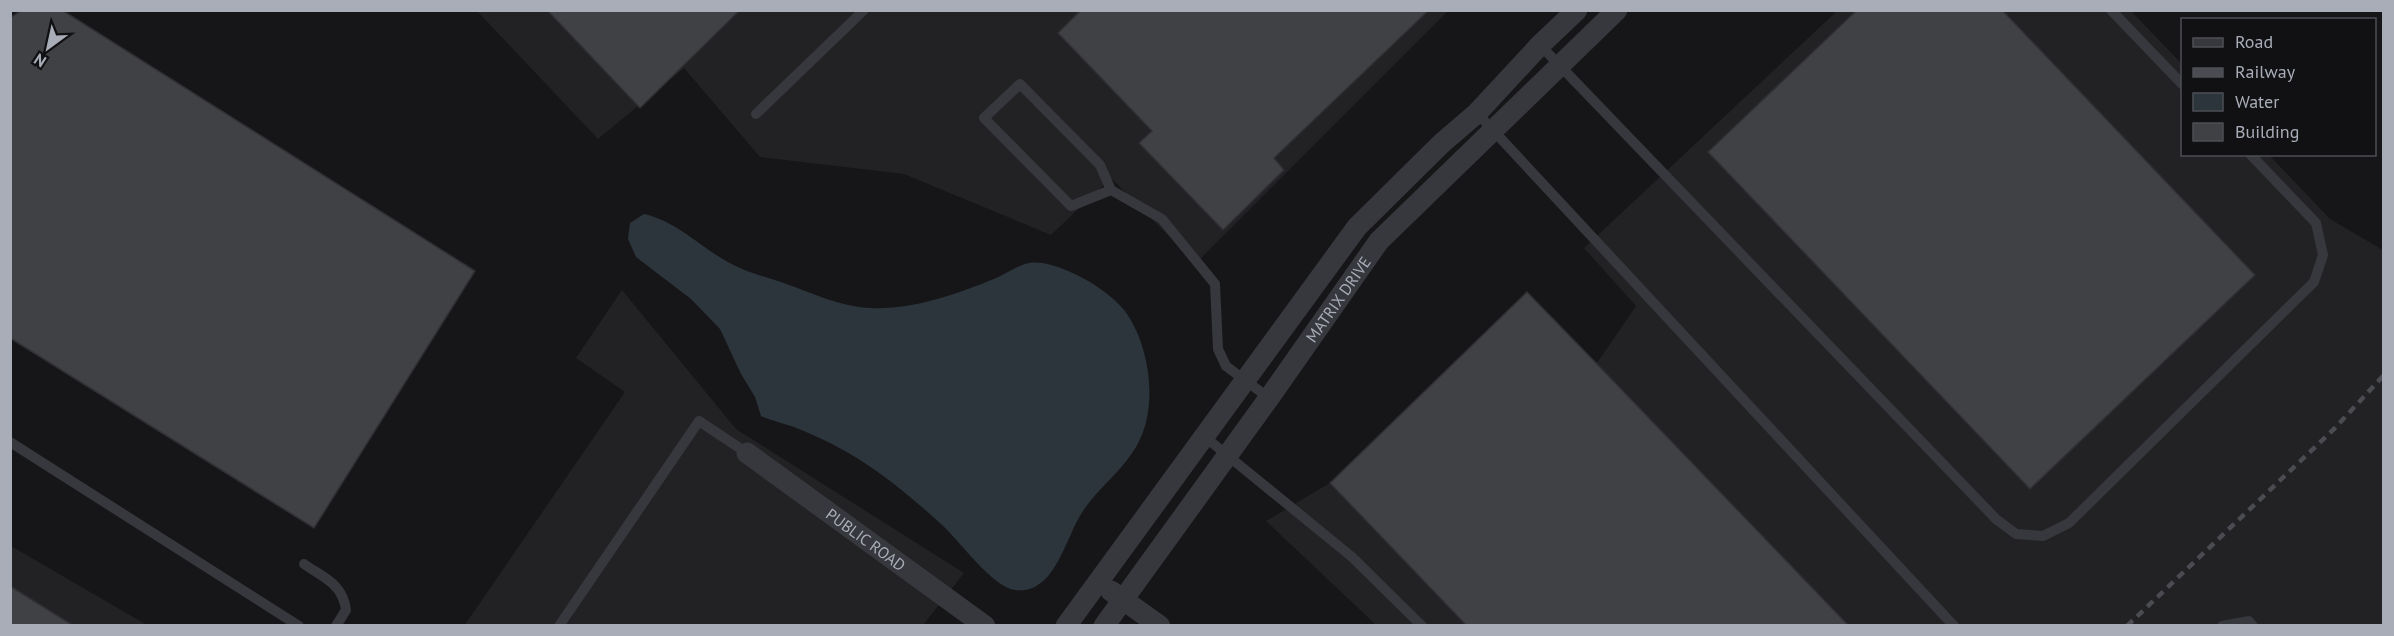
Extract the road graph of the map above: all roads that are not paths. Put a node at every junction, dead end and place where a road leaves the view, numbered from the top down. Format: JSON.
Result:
{"nodes":[{"id":1,"x":864,"y":10,"type":"edge"},
{"id":2,"x":1577,"y":10,"type":"edge"},
{"id":3,"x":1617,"y":10,"type":"edge"},
{"id":4,"x":2111,"y":10,"type":"edge"},
{"id":5,"x":1540,"y":45,"type":"junction"},
{"id":6,"x":1559,"y":66,"type":"junction"},
{"id":7,"x":2181,"y":83,"type":"edge"},
{"id":8,"x":1477,"y":113,"type":"junction"},
{"id":9,"x":756,"y":114,"type":"dead end"},
{"id":10,"x":1493,"y":131,"type":"junction"},
{"id":11,"x":2252,"y":156,"type":"edge"},
{"id":12,"x":1111,"y":190,"type":"junction"},
{"id":13,"x":1247,"y":380,"type":"junction"},
{"id":14,"x":1269,"y":398,"type":"junction"},
{"id":15,"x":1205,"y":437,"type":"junction"},
{"id":16,"x":10,"y":442,"type":"edge"},
{"id":17,"x":747,"y":453,"type":"joint"},
{"id":18,"x":1228,"y":454,"type":"junction"},
{"id":19,"x":304,"y":564,"type":"dead end"},
{"id":20,"x":1099,"y":583,"type":"junction"},
{"id":21,"x":1122,"y":599,"type":"junction"},
{"id":22,"x":299,"y":626,"type":"edge"},
{"id":23,"x":336,"y":626,"type":"edge"},
{"id":24,"x":559,"y":626,"type":"edge"},
{"id":25,"x":985,"y":626,"type":"edge"},
{"id":26,"x":1066,"y":626,"type":"edge"},
{"id":27,"x":1104,"y":626,"type":"edge"},
{"id":28,"x":1160,"y":626,"type":"edge"},
{"id":29,"x":1422,"y":626,"type":"edge"},
{"id":30,"x":1954,"y":626,"type":"edge"},
{"id":31,"x":2222,"y":626,"type":"edge"},
{"id":32,"x":2253,"y":626,"type":"edge"}],
"edges":[{"from":1,"to":9,"type":"lane"},
{"from":2,"to":5,"type":"street","name":"MATRIX DRIVE"},
{"from":3,"to":6,"type":"street","name":"MATRIX DRIVE"},
{"from":4,"to":7,"type":"lane"},
{"from":5,"to":6,"type":"lane"},
{"from":5,"to":8,"type":"street","name":"MATRIX DRIVE"},
{"from":6,"to":10,"type":"street","name":"MATRIX DRIVE"},
{"from":6,"to":11,"type":"lane"},
{"from":8,"to":10,"type":"lane"},
{"from":8,"to":13,"type":"street","name":"MATRIX DRIVE"},
{"from":10,"to":14,"type":"street","name":"MATRIX DRIVE"},
{"from":10,"to":30,"type":"lane"},
{"from":12,"to":12,"type":"lane"},
{"from":12,"to":13,"type":"lane"},
{"from":13,"to":14,"type":"lane"},
{"from":13,"to":15,"type":"street","name":"MATRIX DRIVE"},
{"from":14,"to":18,"type":"street","name":"MATRIX DRIVE"},
{"from":15,"to":18,"type":"lane"},
{"from":15,"to":20,"type":"street","name":"MATRIX DRIVE"},
{"from":16,"to":22,"type":"lane"},
{"from":17,"to":24,"type":"lane"},
{"from":17,"to":25,"type":"street","name":"PUBLIC ROAD"},
{"from":18,"to":21,"type":"street","name":"MATRIX DRIVE"},
{"from":18,"to":29,"type":"lane"},
{"from":19,"to":23,"type":"lane"},
{"from":20,"to":21,"type":"street"},
{"from":20,"to":26,"type":"street","name":"MATRIX DRIVE"},
{"from":21,"to":27,"type":"street","name":"MATRIX DRIVE"},
{"from":21,"to":28,"type":"street"},
{"from":31,"to":32,"type":"lane"}]}
